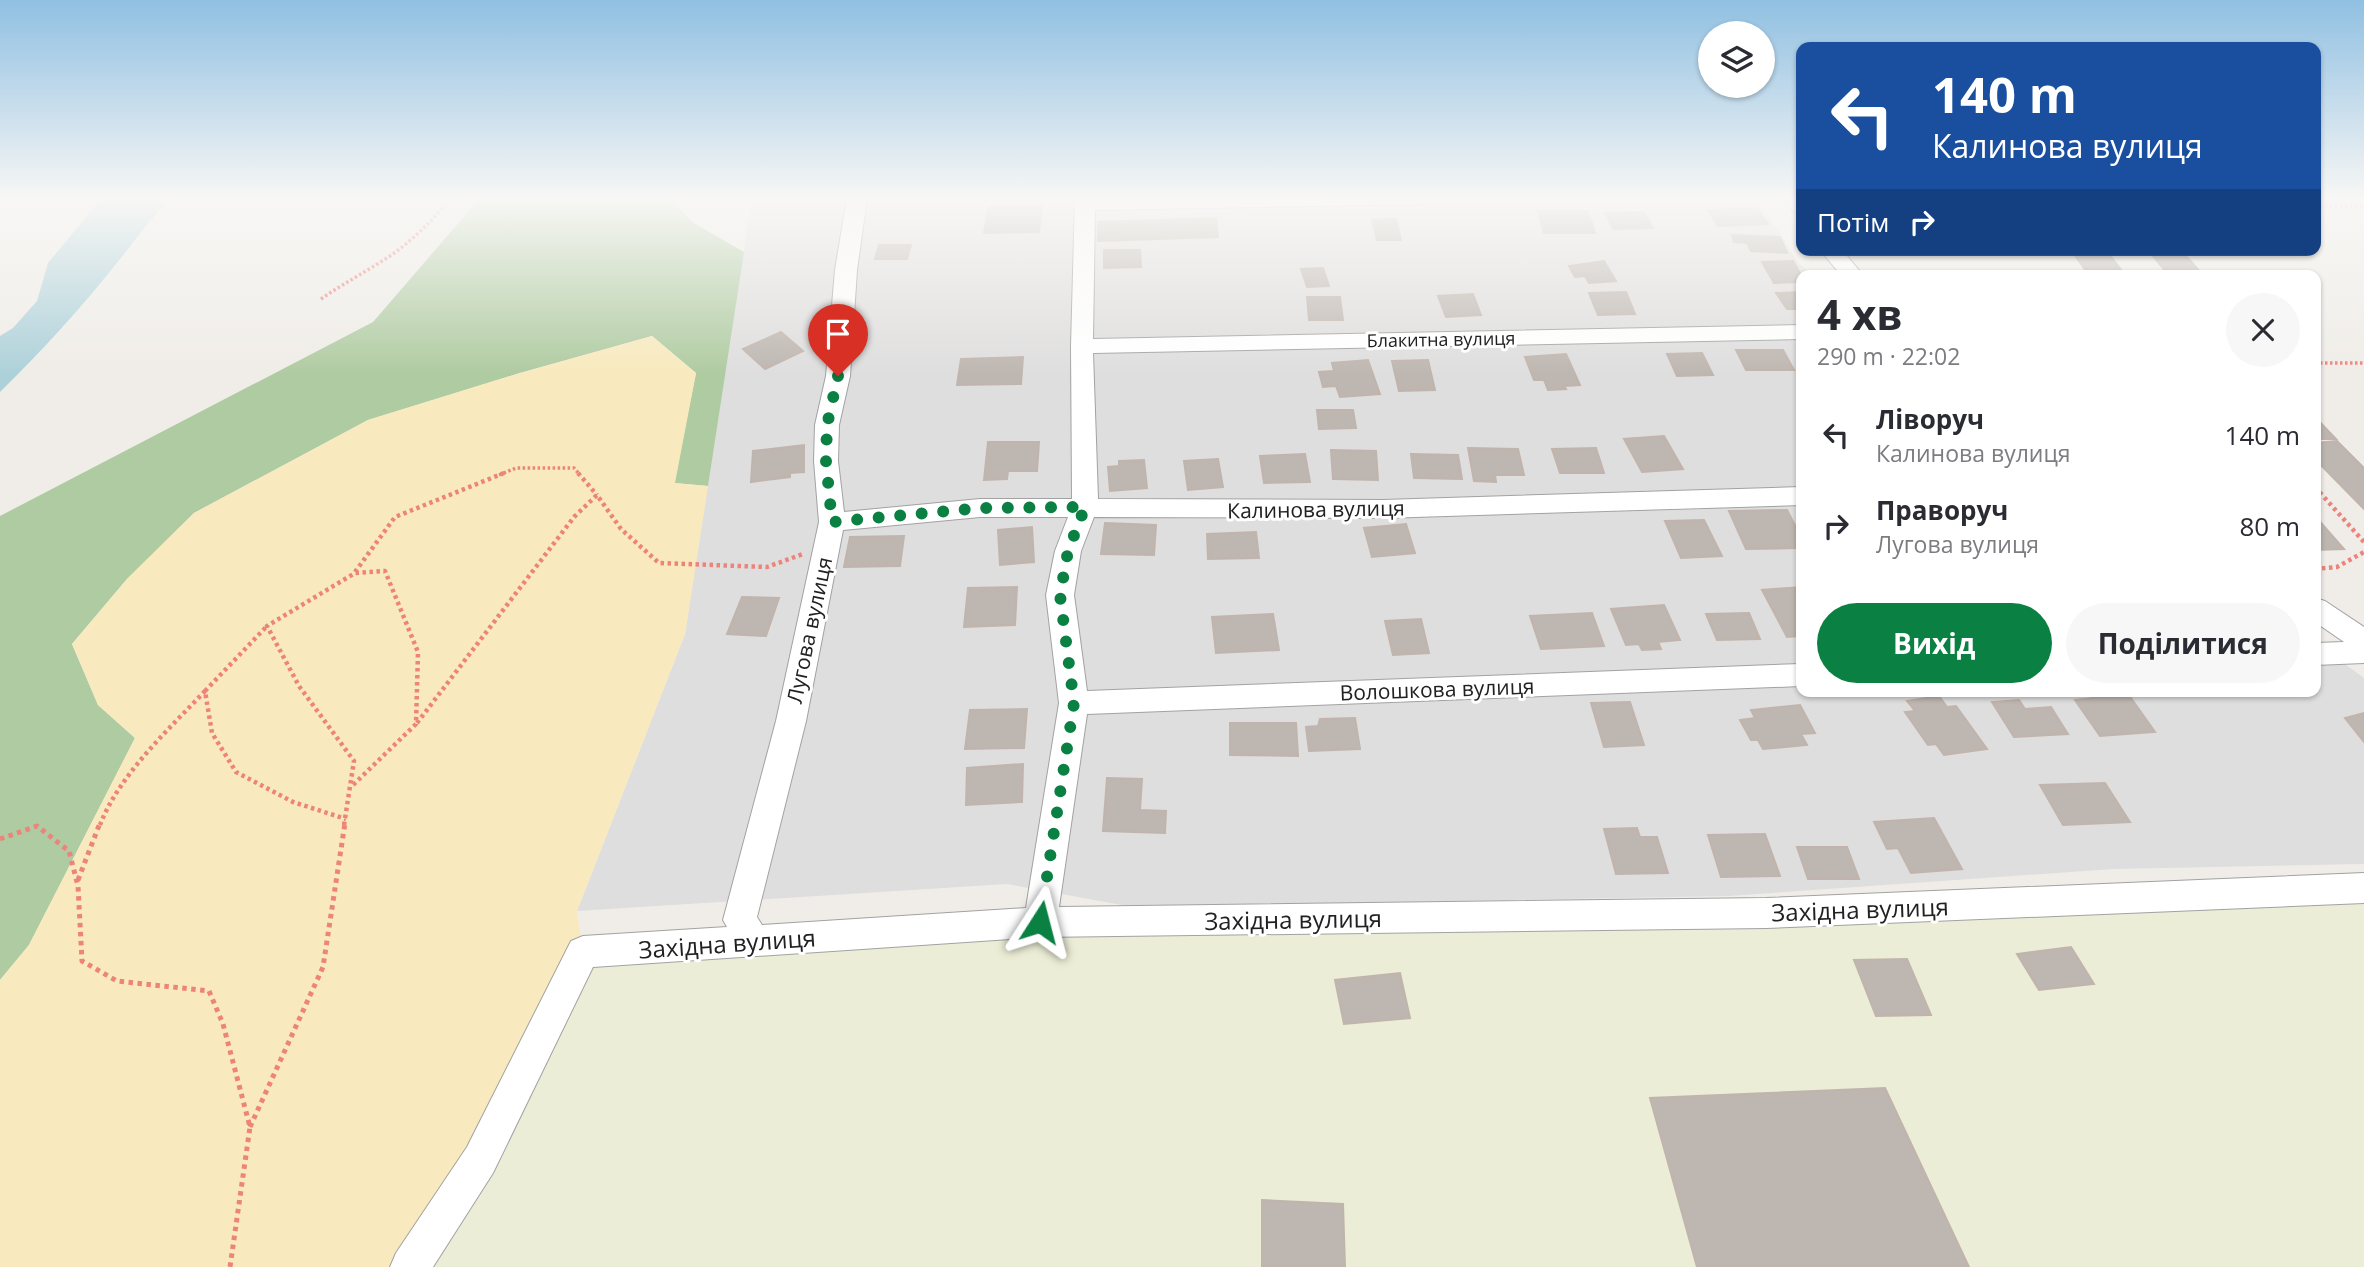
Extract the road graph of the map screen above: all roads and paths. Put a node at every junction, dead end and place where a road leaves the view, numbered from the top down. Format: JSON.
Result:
{"nodes":[{"id":1,"x":388,"y":257,"type":"edge"},
{"id":2,"x":848,"y":257,"type":"edge"},
{"id":3,"x":1084,"y":257,"type":"edge"},
{"id":4,"x":321,"y":299,"type":"dead end"},
{"id":5,"x":1796,"y":332,"type":"edge"},
{"id":6,"x":1082,"y":346,"type":"junction"},
{"id":7,"x":2321,"y":363,"type":"edge"},
{"id":8,"x":2364,"y":363,"type":"edge"},
{"id":9,"x":2321,"y":493,"type":"edge"},
{"id":10,"x":597,"y":495,"type":"junction"},
{"id":11,"x":1796,"y":496,"type":"edge"},
{"id":12,"x":1085,"y":507,"type":"junction"},
{"id":13,"x":829,"y":533,"type":"junction"},
{"id":14,"x":2364,"y":542,"type":"edge"},
{"id":15,"x":2364,"y":552,"type":"edge"},
{"id":16,"x":2321,"y":568,"type":"edge"},
{"id":17,"x":355,"y":573,"type":"junction"},
{"id":18,"x":2321,"y":612,"type":"edge"},
{"id":19,"x":267,"y":626,"type":"junction"},
{"id":20,"x":2364,"y":641,"type":"edge"},
{"id":21,"x":2364,"y":652,"type":"edge"},
{"id":22,"x":2321,"y":654,"type":"edge"},
{"id":23,"x":1796,"y":675,"type":"edge"},
{"id":24,"x":205,"y":691,"type":"junction"},
{"id":25,"x":1074,"y":703,"type":"junction"},
{"id":26,"x":416,"y":724,"type":"junction"},
{"id":27,"x":351,"y":787,"type":"junction"},
{"id":28,"x":346,"y":819,"type":"junction"},
{"id":29,"x":0,"y":839,"type":"edge"},
{"id":30,"x":77,"y":882,"type":"junction"},
{"id":31,"x":2364,"y":888,"type":"edge"},
{"id":32,"x":1040,"y":922,"type":"junction"},
{"id":33,"x":754,"y":941,"type":"junction"},
{"id":34,"x":250,"y":1127,"type":"junction"},
{"id":35,"x":230,"y":1267,"type":"edge"},
{"id":36,"x":410,"y":1267,"type":"edge"}],
"edges":[{"from":1,"to":4,"type":"path"},
{"from":2,"to":13,"type":"street","name":"Лугова вулиця"},
{"from":3,"to":6,"type":"street"},
{"from":5,"to":6,"type":"street","name":"Блакитна вулиця"},
{"from":6,"to":12,"type":"street"},
{"from":7,"to":8,"type":"path"},
{"from":9,"to":14,"type":"path"},
{"from":10,"to":13,"type":"path"},
{"from":10,"to":17,"type":"path"},
{"from":10,"to":26,"type":"path"},
{"from":11,"to":12,"type":"street","name":"Калинова вулиця"},
{"from":12,"to":13,"type":"street","name":"Калинова вулиця"},
{"from":12,"to":25,"type":"street"},
{"from":13,"to":33,"type":"street","name":"Лугова вулиця"},
{"from":15,"to":16,"type":"path"},
{"from":17,"to":19,"type":"path"},
{"from":17,"to":26,"type":"path"},
{"from":18,"to":20,"type":"street"},
{"from":19,"to":24,"type":"path"},
{"from":19,"to":27,"type":"path"},
{"from":21,"to":22,"type":"street"},
{"from":23,"to":25,"type":"street","name":"Волошкова вулиця"},
{"from":24,"to":28,"type":"path"},
{"from":24,"to":30,"type":"path"},
{"from":25,"to":32,"type":"street"},
{"from":26,"to":27,"type":"path"},
{"from":27,"to":28,"type":"path"},
{"from":28,"to":34,"type":"path"},
{"from":29,"to":30,"type":"path"},
{"from":30,"to":34,"type":"path"},
{"from":31,"to":32,"type":"street","name":"Західна вулиця"},
{"from":32,"to":33,"type":"street","name":"Західна вулиця"},
{"from":33,"to":36,"type":"street","name":"Західна вулиця"},
{"from":34,"to":35,"type":"path"}]}
